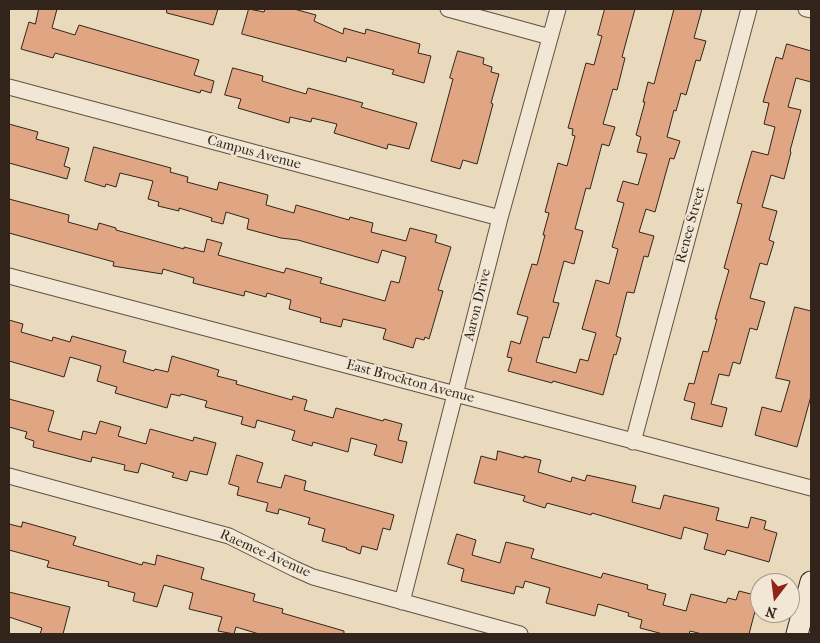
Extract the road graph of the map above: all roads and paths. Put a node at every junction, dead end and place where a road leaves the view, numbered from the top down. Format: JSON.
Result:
{"nodes":[{"id":1,"x":448,"y":9,"type":"edge"},
{"id":2,"x":558,"y":9,"type":"edge"},
{"id":3,"x":749,"y":9,"type":"edge"},
{"id":4,"x":806,"y":9,"type":"edge"},
{"id":5,"x":811,"y":10,"type":"edge"},
{"id":6,"x":550,"y":36,"type":"junction"},
{"id":7,"x":9,"y":87,"type":"edge"},
{"id":8,"x":500,"y":218,"type":"junction"},
{"id":9,"x":9,"y":276,"type":"edge"},
{"id":10,"x":456,"y":394,"type":"junction"},
{"id":11,"x":633,"y":442,"type":"junction"},
{"id":12,"x":9,"y":476,"type":"edge"},
{"id":13,"x":811,"y":488,"type":"edge"},
{"id":14,"x":811,"y":582,"type":"edge"},
{"id":15,"x":402,"y":602,"type":"junction"},
{"id":16,"x":520,"y":634,"type":"edge"},
{"id":17,"x":797,"y":634,"type":"edge"}],
"edges":[{"from":1,"to":6,"type":"street"},
{"from":2,"to":6,"type":"street","name":"Aaron Drive"},
{"from":3,"to":11,"type":"street","name":"Renee Street"},
{"from":4,"to":5,"type":"street"},
{"from":6,"to":8,"type":"street","name":"Aaron Drive"},
{"from":7,"to":8,"type":"street","name":"Campus Avenue"},
{"from":8,"to":10,"type":"street","name":"Aaron Drive"},
{"from":9,"to":10,"type":"street","name":"East Brockton Avenue"},
{"from":10,"to":11,"type":"street","name":"East Brockton Avenue"},
{"from":10,"to":15,"type":"street","name":"Aaron Drive"},
{"from":11,"to":13,"type":"street","name":"East Brockton Avenue"},
{"from":12,"to":15,"type":"street","name":"Raemee Avenue"},
{"from":14,"to":17,"type":"main road"},
{"from":15,"to":16,"type":"street","name":"Raemee Avenue"}]}
